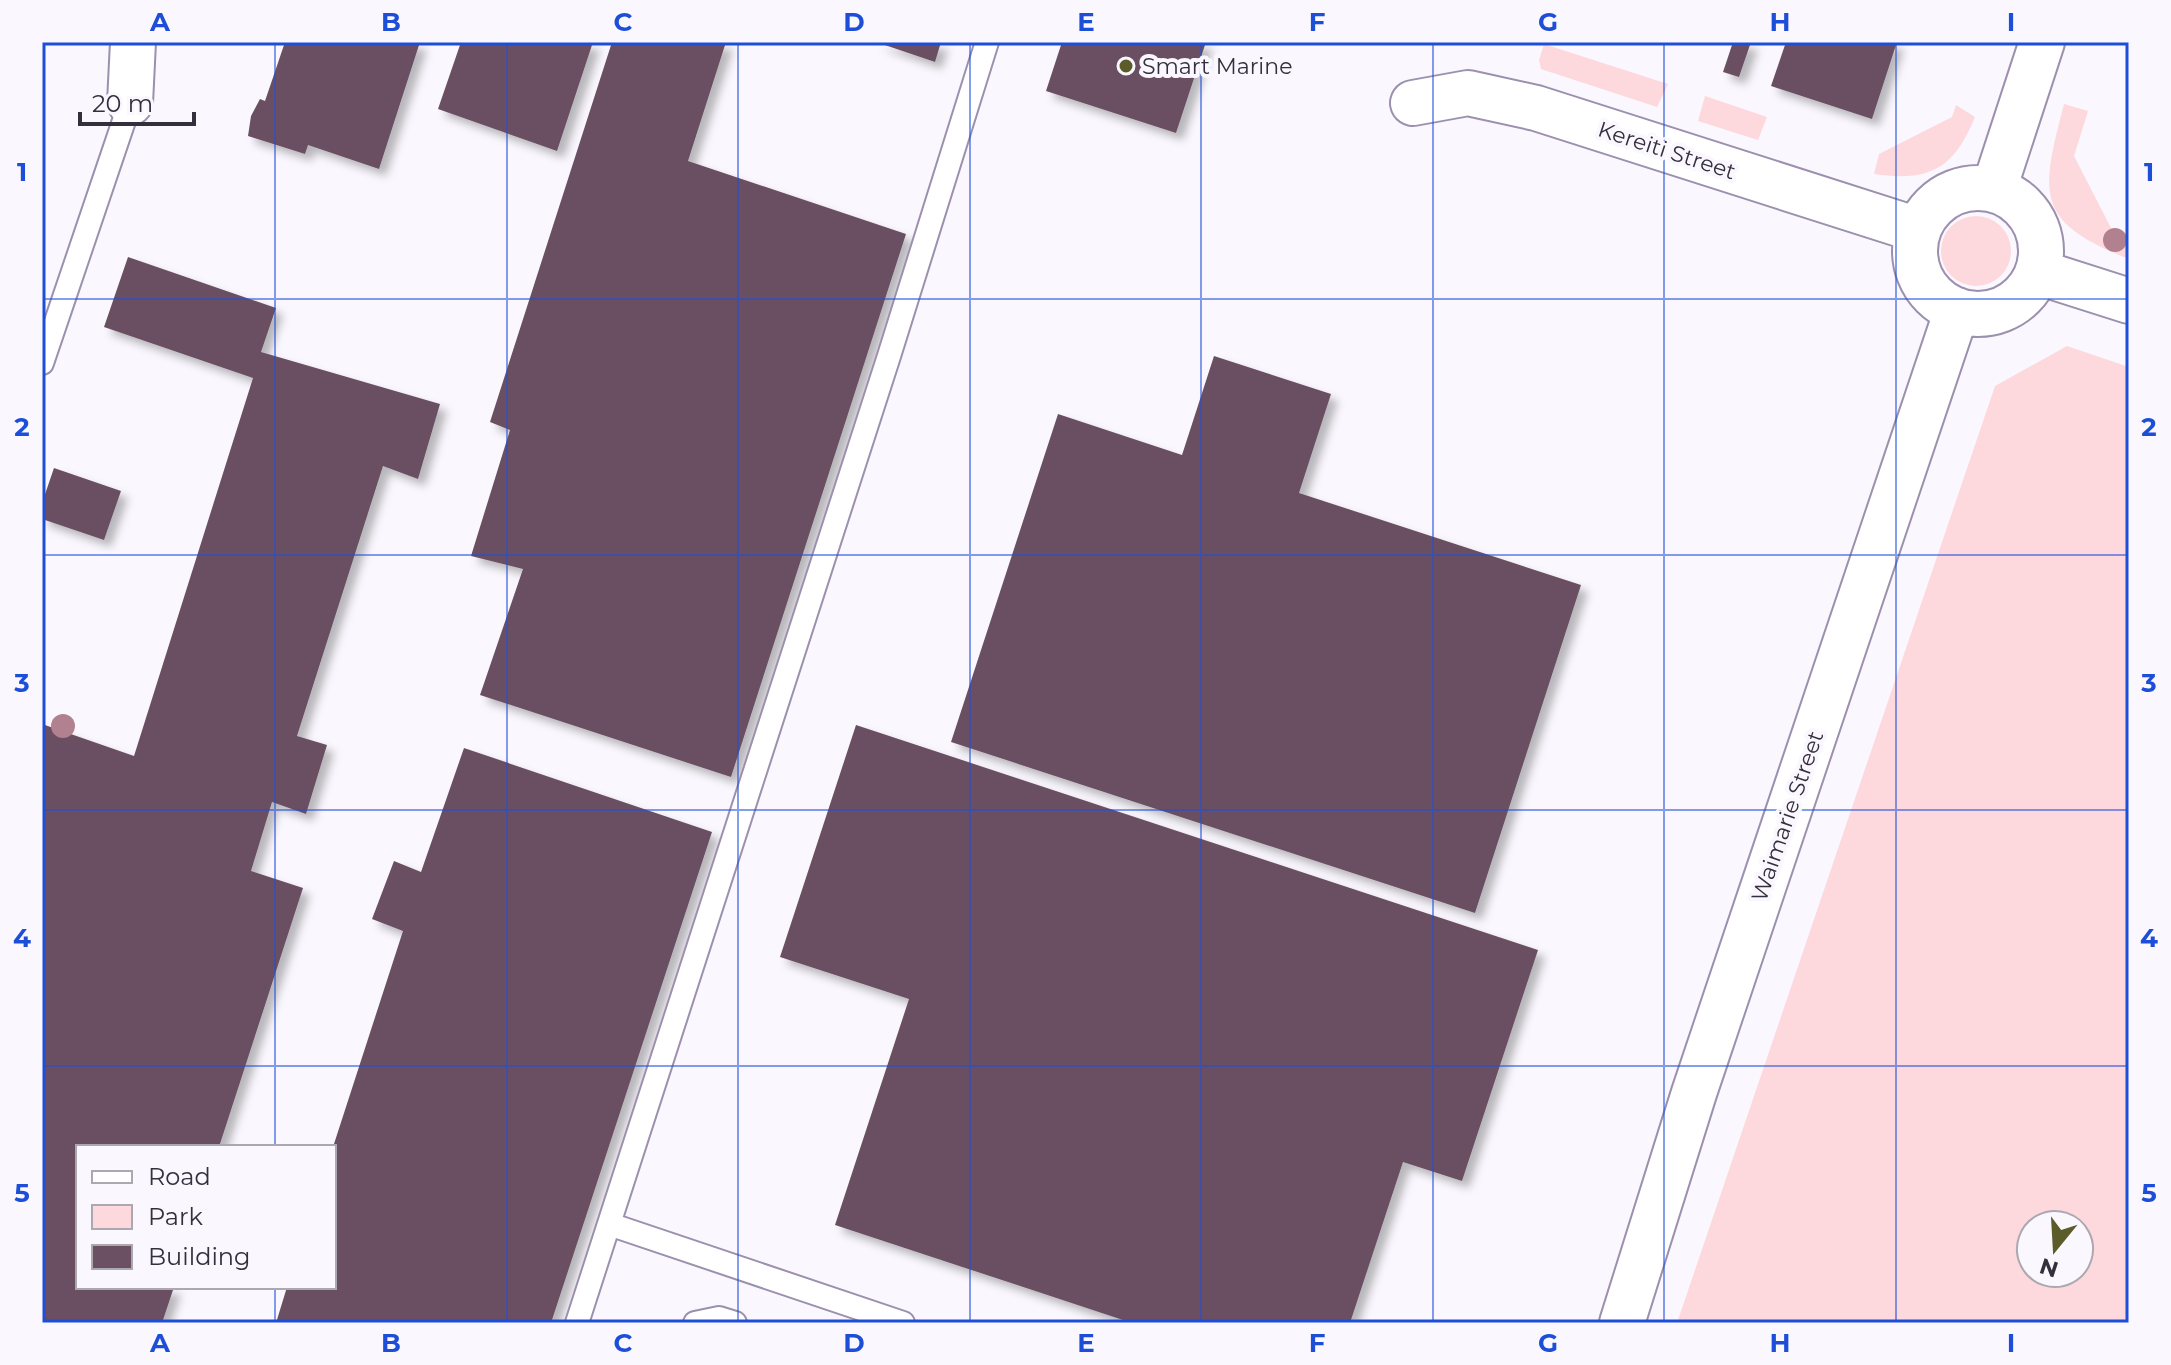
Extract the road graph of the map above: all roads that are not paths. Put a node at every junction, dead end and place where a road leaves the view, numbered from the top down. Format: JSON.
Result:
{"nodes":[{"id":1,"x":133,"y":42,"type":"edge"},
{"id":2,"x":987,"y":42,"type":"edge"},
{"id":3,"x":2042,"y":42,"type":"edge"},
{"id":4,"x":130,"y":103,"type":"joint"},
{"id":5,"x":1413,"y":103,"type":"dead end"},
{"id":6,"x":1994,"y":189,"type":"junction"},
{"id":7,"x":1918,"y":230,"type":"junction"},
{"id":8,"x":2038,"y":272,"type":"junction"},
{"id":9,"x":2129,"y":301,"type":"edge"},
{"id":10,"x":1957,"y":310,"type":"junction"},
{"id":11,"x":42,"y":363,"type":"edge"},
{"id":12,"x":609,"y":1224,"type":"junction"},
{"id":13,"x":577,"y":1323,"type":"edge"},
{"id":14,"x":695,"y":1323,"type":"edge"},
{"id":15,"x":735,"y":1323,"type":"edge"},
{"id":16,"x":903,"y":1323,"type":"edge"},
{"id":17,"x":1622,"y":1323,"type":"edge"}],
"edges":[{"from":1,"to":4,"type":"street"},
{"from":2,"to":12,"type":"lane"},
{"from":3,"to":6,"type":"street"},
{"from":4,"to":11,"type":"lane"},
{"from":5,"to":7,"type":"street","name":"Kereiti Street"},
{"from":6,"to":7,"type":"street"},
{"from":6,"to":8,"type":"street"},
{"from":7,"to":10,"type":"street"},
{"from":8,"to":9,"type":"street"},
{"from":8,"to":10,"type":"street"},
{"from":10,"to":17,"type":"street","name":"Waimarie Street"},
{"from":12,"to":13,"type":"lane"},
{"from":12,"to":16,"type":"lane"},
{"from":14,"to":15,"type":"lane"}]}
